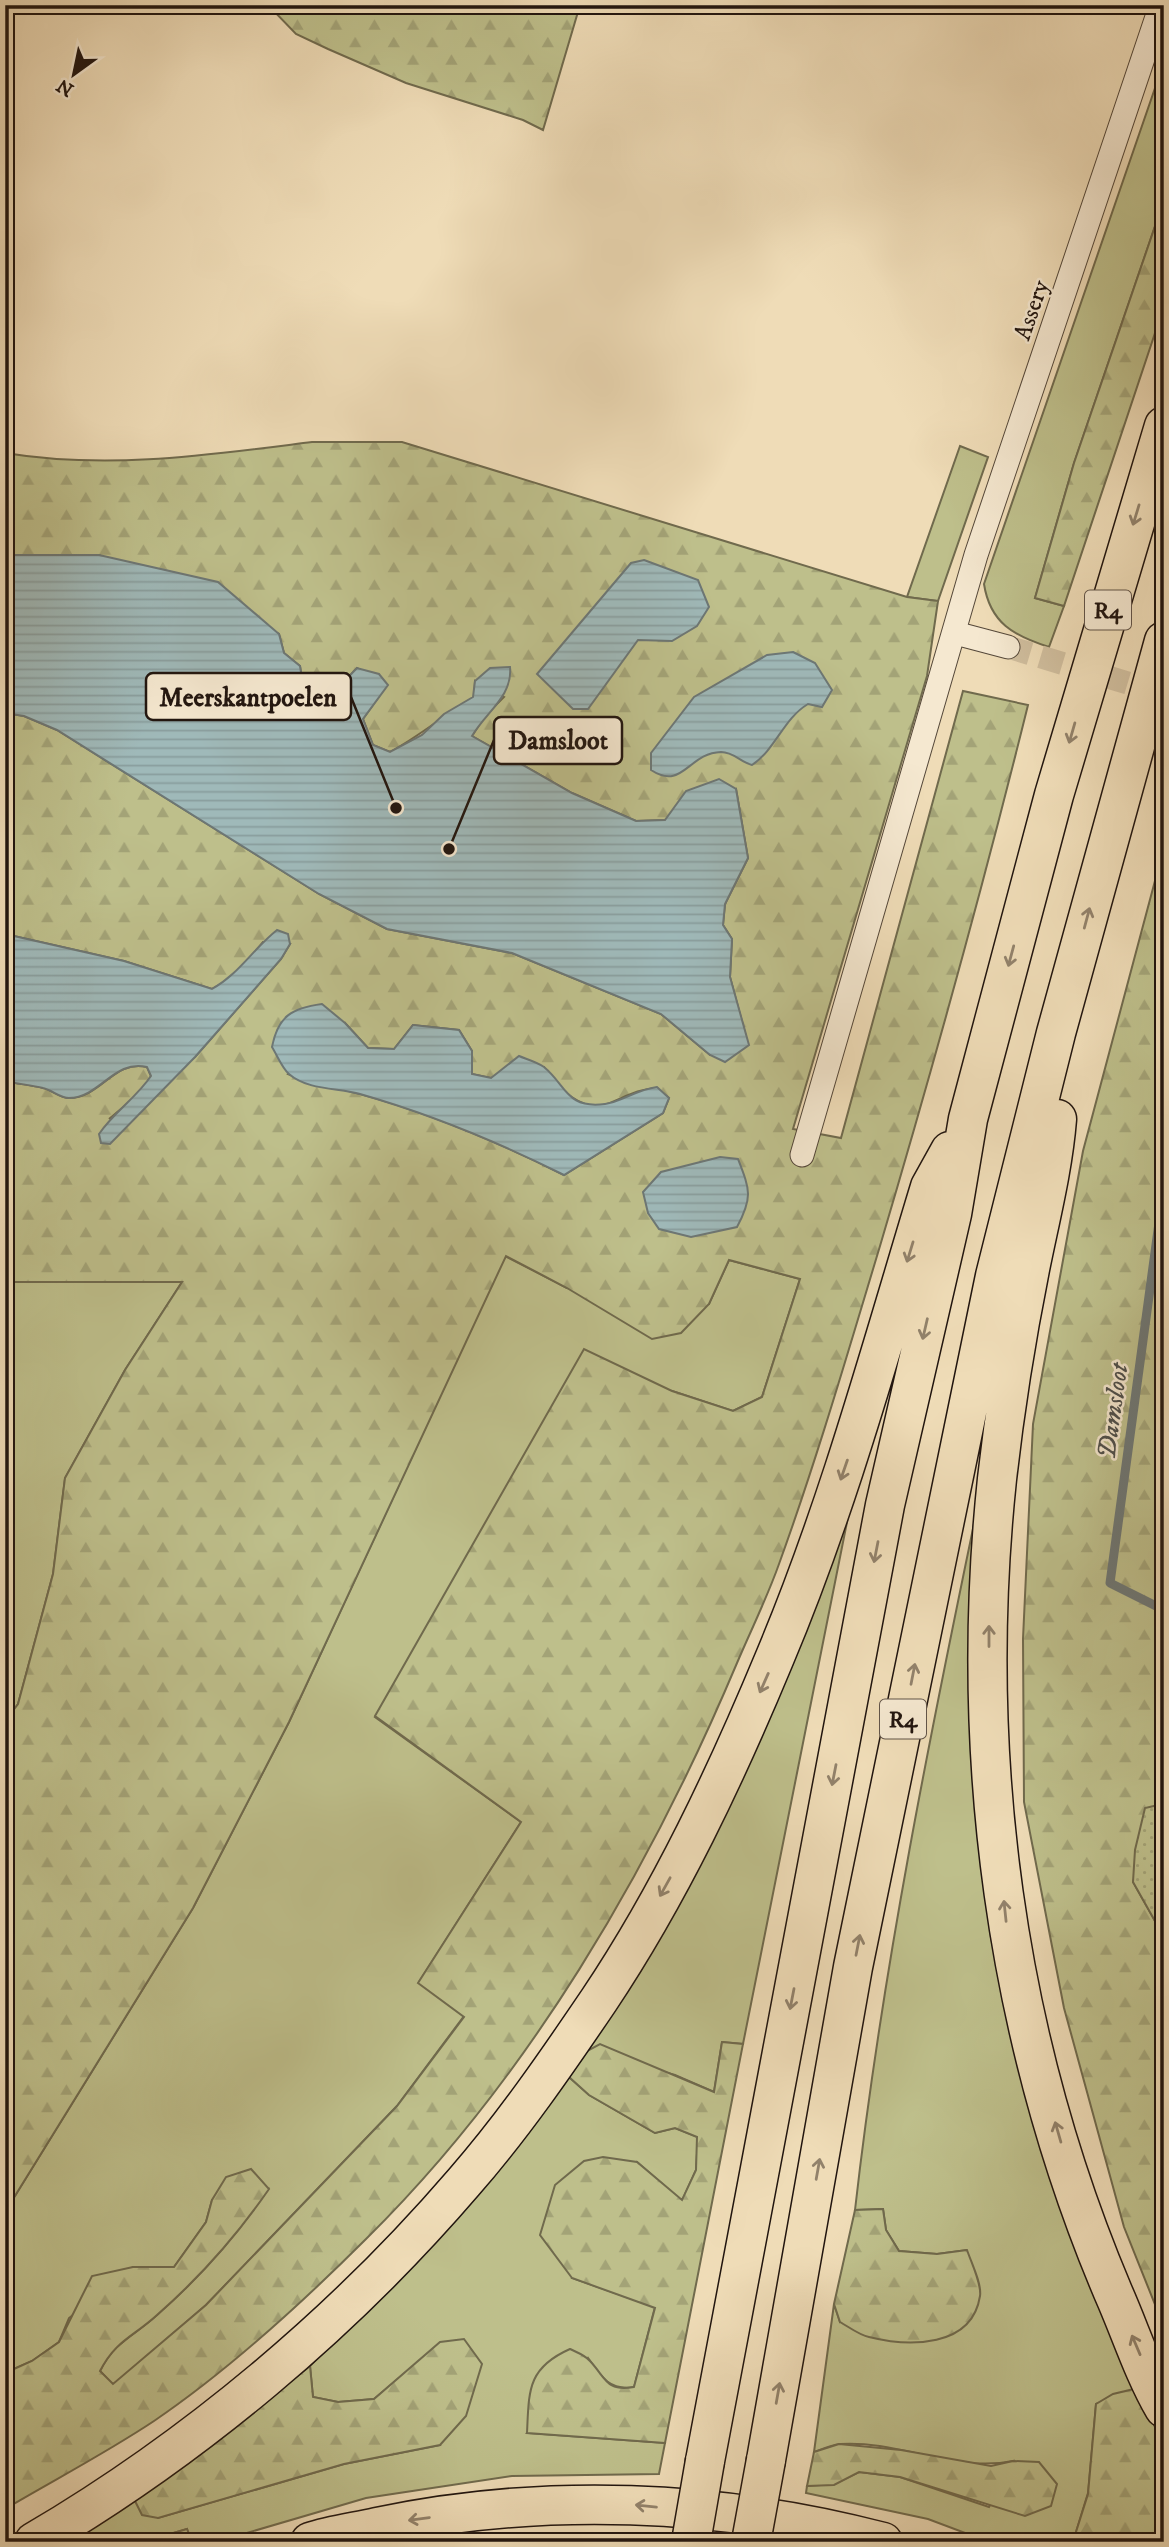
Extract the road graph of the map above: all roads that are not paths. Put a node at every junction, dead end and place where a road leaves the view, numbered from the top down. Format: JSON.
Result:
{"nodes":[{"id":1,"x":1161,"y":5,"type":"edge"},
{"id":2,"x":1164,"y":426,"type":"edge"},
{"id":3,"x":955,"y":633,"type":"junction"},
{"id":4,"x":1164,"y":641,"type":"edge"},
{"id":5,"x":1008,"y":647,"type":"tunnel mouth"},
{"id":6,"x":1069,"y":984,"type":"junction"},
{"id":7,"x":968,"y":1119,"type":"junction"},
{"id":8,"x":802,"y":1155,"type":"dead end"},
{"id":9,"x":1164,"y":2408,"type":"edge"},
{"id":10,"x":34,"y":2542,"type":"edge"},
{"id":11,"x":310,"y":2542,"type":"edge"},
{"id":12,"x":691,"y":2542,"type":"edge"},
{"id":13,"x":751,"y":2542,"type":"edge"},
{"id":14,"x":883,"y":2542,"type":"edge"}],
"edges":[{"from":1,"to":3,"type":"street","name":"Assery"},
{"from":2,"to":7,"type":"highway","number":"R4","one_way":true},
{"from":3,"to":5,"type":"street"},
{"from":3,"to":8,"type":"street","name":"Assery"},
{"from":6,"to":4,"type":"highway","number":"R4","one_way":true},
{"from":9,"to":6,"type":"highway","one_way":true},
{"from":13,"to":6,"type":"highway","number":"R4","one_way":true,"bridge":true},
{"from":7,"to":10,"type":"highway","one_way":true},
{"from":7,"to":12,"type":"highway","number":"R4","one_way":true,"bridge":true},
{"from":14,"to":11,"type":"highway","one_way":true}]}
